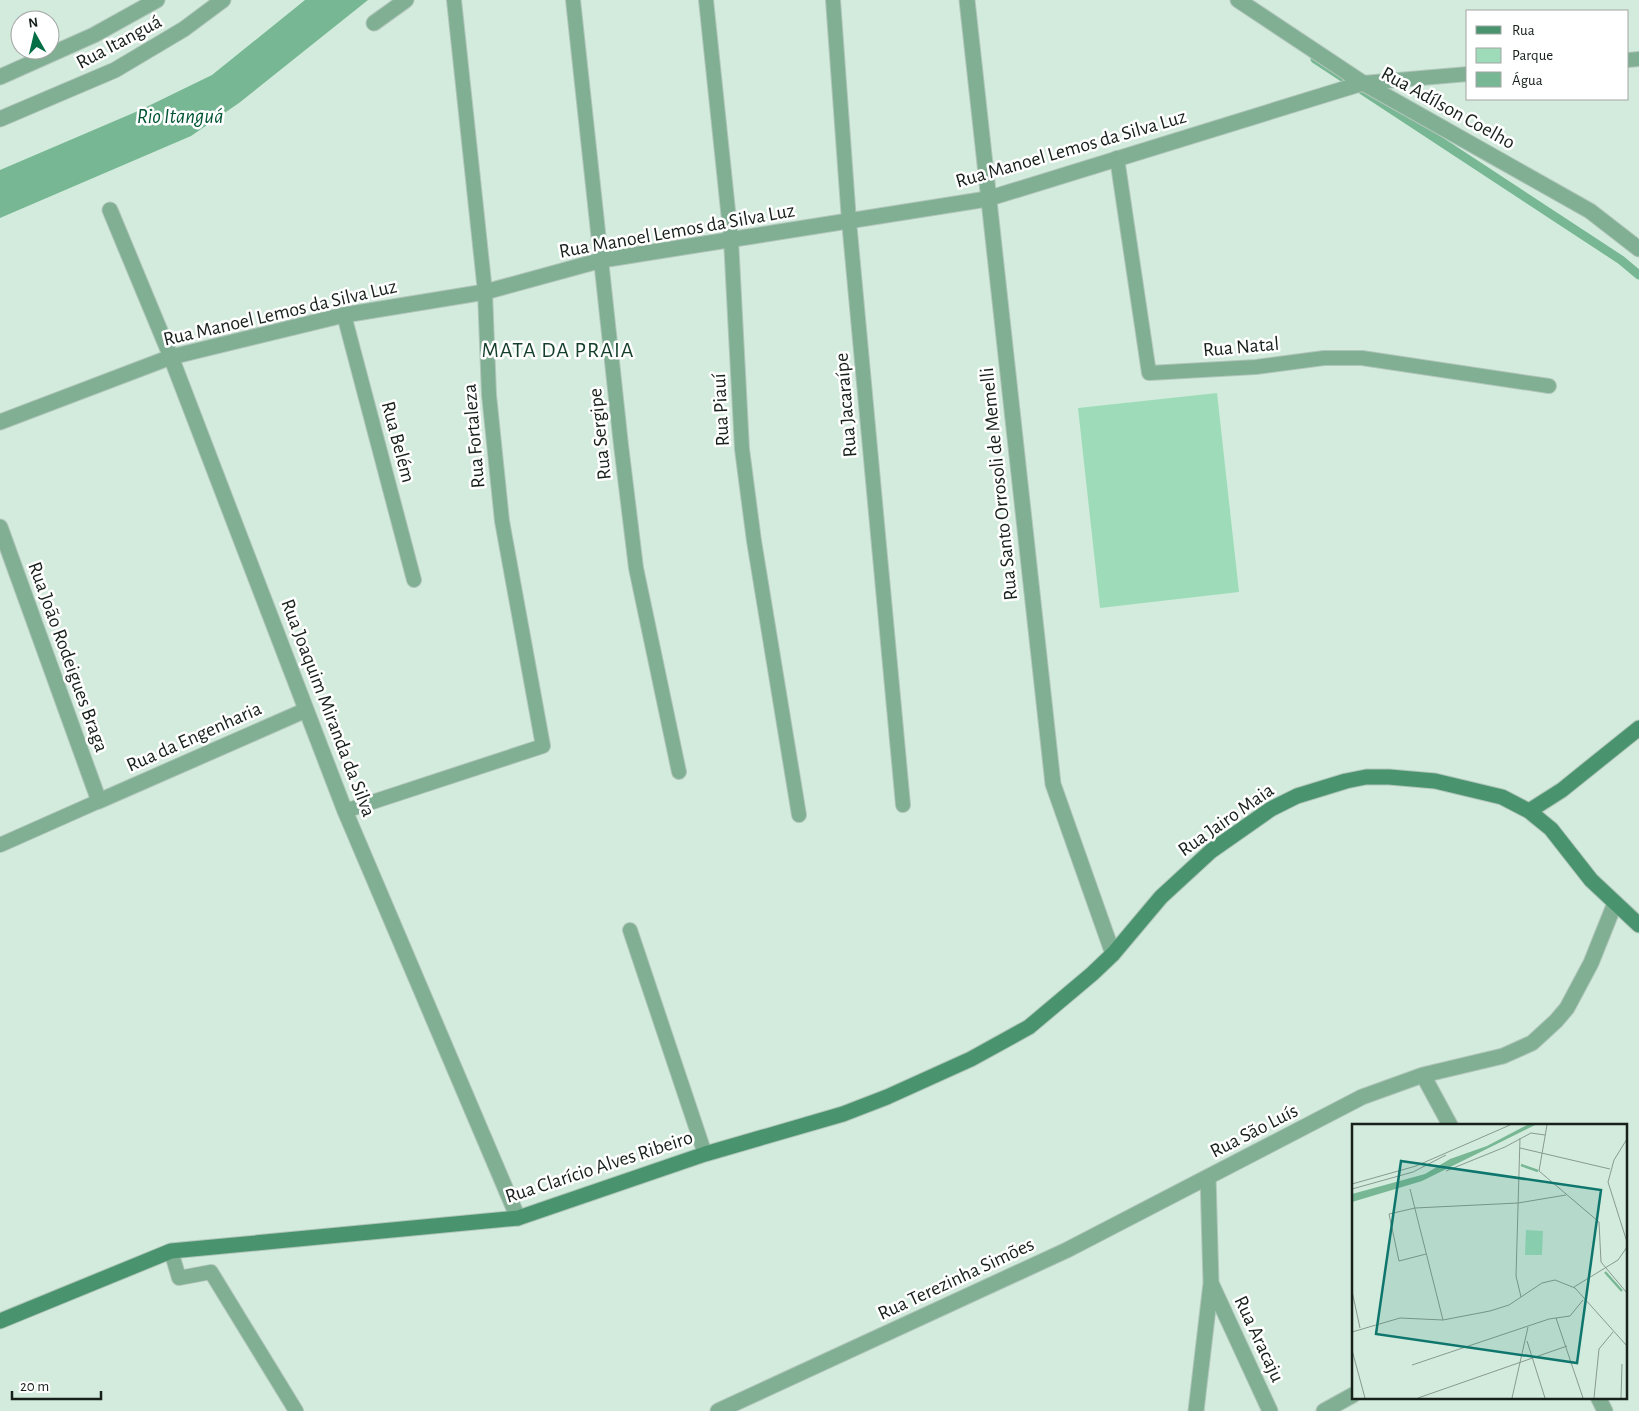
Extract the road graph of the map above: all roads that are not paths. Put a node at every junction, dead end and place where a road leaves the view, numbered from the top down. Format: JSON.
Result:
{"nodes":[{"id":1,"x":157,"y":0,"type":"edge"},
{"id":2,"x":223,"y":0,"type":"edge"},
{"id":3,"x":406,"y":0,"type":"edge"},
{"id":4,"x":454,"y":0,"type":"edge"},
{"id":5,"x":573,"y":0,"type":"edge"},
{"id":6,"x":706,"y":0,"type":"edge"},
{"id":7,"x":834,"y":0,"type":"edge"},
{"id":8,"x":967,"y":0,"type":"edge"},
{"id":9,"x":1238,"y":0,"type":"edge"},
{"id":10,"x":374,"y":23,"type":"dead end"},
{"id":11,"x":1466,"y":74,"type":"edge"},
{"id":12,"x":0,"y":77,"type":"edge"},
{"id":13,"x":1363,"y":83,"type":"junction"},
{"id":14,"x":0,"y":119,"type":"edge"},
{"id":15,"x":1118,"y":158,"type":"junction"},
{"id":16,"x":987,"y":198,"type":"junction"},
{"id":17,"x":110,"y":210,"type":"dead end"},
{"id":18,"x":849,"y":221,"type":"junction"},
{"id":19,"x":731,"y":239,"type":"junction"},
{"id":20,"x":1639,"y":249,"type":"edge"},
{"id":21,"x":602,"y":260,"type":"junction"},
{"id":22,"x":485,"y":292,"type":"junction"},
{"id":23,"x":344,"y":315,"type":"junction"},
{"id":24,"x":171,"y":357,"type":"junction"},
{"id":25,"x":1549,"y":386,"type":"dead end"},
{"id":26,"x":0,"y":422,"type":"edge"},
{"id":27,"x":0,"y":526,"type":"edge"},
{"id":28,"x":414,"y":580,"type":"dead end"},
{"id":29,"x":306,"y":710,"type":"junction"},
{"id":30,"x":1639,"y":728,"type":"edge"},
{"id":31,"x":679,"y":772,"type":"dead end"},
{"id":32,"x":99,"y":801,"type":"junction"},
{"id":33,"x":903,"y":805,"type":"dead end"},
{"id":34,"x":345,"y":810,"type":"junction"},
{"id":35,"x":1529,"y":811,"type":"junction"},
{"id":36,"x":799,"y":815,"type":"dead end"},
{"id":37,"x":0,"y":845,"type":"edge"},
{"id":38,"x":1614,"y":904,"type":"junction"},
{"id":39,"x":1639,"y":925,"type":"edge"},
{"id":40,"x":630,"y":930,"type":"dead end"},
{"id":41,"x":1113,"y":954,"type":"junction"},
{"id":42,"x":1423,"y":1074,"type":"junction"},
{"id":43,"x":1449,"y":1124,"type":"edge"},
{"id":44,"x":705,"y":1154,"type":"junction"},
{"id":45,"x":1208,"y":1177,"type":"junction"},
{"id":46,"x":518,"y":1218,"type":"junction"},
{"id":47,"x":171,"y":1252,"type":"junction"},
{"id":48,"x":1211,"y":1283,"type":"junction"},
{"id":49,"x":0,"y":1321,"type":"edge"},
{"id":50,"x":1352,"y":1396,"type":"edge"},
{"id":51,"x":1598,"y":1398,"type":"edge"},
{"id":52,"x":296,"y":1411,"type":"edge"},
{"id":53,"x":718,"y":1411,"type":"edge"},
{"id":54,"x":1196,"y":1411,"type":"edge"},
{"id":55,"x":1270,"y":1411,"type":"edge"},
{"id":56,"x":1324,"y":1411,"type":"edge"},
{"id":57,"x":1605,"y":1411,"type":"edge"}],
"edges":[{"from":1,"to":12,"type":"street","name":"Rua Itanguá"},
{"from":2,"to":14,"type":"street","name":"Rua Itanguá"},
{"from":3,"to":10,"type":"street"},
{"from":4,"to":22,"type":"lane","name":"Rua Fortaleza"},
{"from":5,"to":21,"type":"lane","name":"Rua Sergipe"},
{"from":6,"to":19,"type":"lane","name":"Rua Piauí"},
{"from":7,"to":18,"type":"lane","name":"Rua Jacaraípe"},
{"from":8,"to":16,"type":"street","name":"Rua Santo Orrosoli de Memelli"},
{"from":9,"to":13,"type":"street","name":"Rua Adílson Coelho"},
{"from":11,"to":13,"type":"lane"},
{"from":13,"to":15,"type":"street","name":"Rua Manoel Lemos da Silva Luz"},
{"from":13,"to":20,"type":"street","name":"Rua Adílson Coelho"},
{"from":15,"to":16,"type":"street","name":"Rua Manoel Lemos da Silva Luz"},
{"from":15,"to":25,"type":"lane","name":"Rua Natal"},
{"from":16,"to":18,"type":"street","name":"Rua Manoel Lemos da Silva Luz"},
{"from":16,"to":41,"type":"street","name":"Rua Santo Orrosoli de Memelli"},
{"from":17,"to":24,"type":"street","name":"Rua Joaquim Miranda da Silva"},
{"from":18,"to":19,"type":"street","name":"Rua Manoel Lemos da Silva Luz"},
{"from":18,"to":33,"type":"lane","name":"Rua Jacaraípe"},
{"from":19,"to":21,"type":"street","name":"Rua Manoel Lemos da Silva Luz"},
{"from":19,"to":36,"type":"lane","name":"Rua Piauí"},
{"from":21,"to":22,"type":"street","name":"Rua Manoel Lemos da Silva Luz"},
{"from":21,"to":31,"type":"lane","name":"Rua Sergipe"},
{"from":22,"to":23,"type":"street","name":"Rua Manoel Lemos da Silva Luz"},
{"from":22,"to":34,"type":"lane","name":"Rua Fortaleza"},
{"from":23,"to":24,"type":"street","name":"Rua Manoel Lemos da Silva Luz"},
{"from":23,"to":28,"type":"lane","name":"Rua Belém"},
{"from":24,"to":26,"type":"street","name":"Rua Manoel Lemos da Silva Luz"},
{"from":24,"to":29,"type":"street","name":"Rua Joaquim Miranda da Silva"},
{"from":27,"to":32,"type":"street","name":"Rua João Rodeigues Braga"},
{"from":29,"to":32,"type":"street","name":"Rua da Engenharia"},
{"from":29,"to":34,"type":"street","name":"Rua Joaquim Miranda da Silva"},
{"from":30,"to":35,"type":"street"},
{"from":32,"to":37,"type":"lane"},
{"from":34,"to":46,"type":"street","name":"Rua Joaquim Miranda da Silva"},
{"from":35,"to":38,"type":"street","name":"Rua Jairo Maia"},
{"from":35,"to":41,"type":"street","name":"Rua Jairo Maia"},
{"from":38,"to":39,"type":"street","name":"Rua Jairo Maia"},
{"from":38,"to":42,"type":"street","name":"Rua São Luís"},
{"from":40,"to":44,"type":"lane"},
{"from":41,"to":44,"type":"street","name":"Rua Clarício Alves Ribeiro"},
{"from":42,"to":43,"type":"street"},
{"from":42,"to":45,"type":"street","name":"Rua São Luís"},
{"from":44,"to":46,"type":"street","name":"Rua Clarício Alves Ribeiro"},
{"from":45,"to":48,"type":"street","name":"Rua São Luís"},
{"from":45,"to":53,"type":"street","name":"Rua Terezinha Simões"},
{"from":46,"to":47,"type":"street","name":"Rua Clarício Alves Ribeiro"},
{"from":47,"to":49,"type":"street","name":"Rua Clarício Alves Ribeiro"},
{"from":47,"to":52,"type":"lane"},
{"from":48,"to":54,"type":"street","name":"Rua São Luís"},
{"from":48,"to":55,"type":"street","name":"Rua Aracaju"},
{"from":50,"to":56,"type":"street"},
{"from":51,"to":57,"type":"street"}]}
